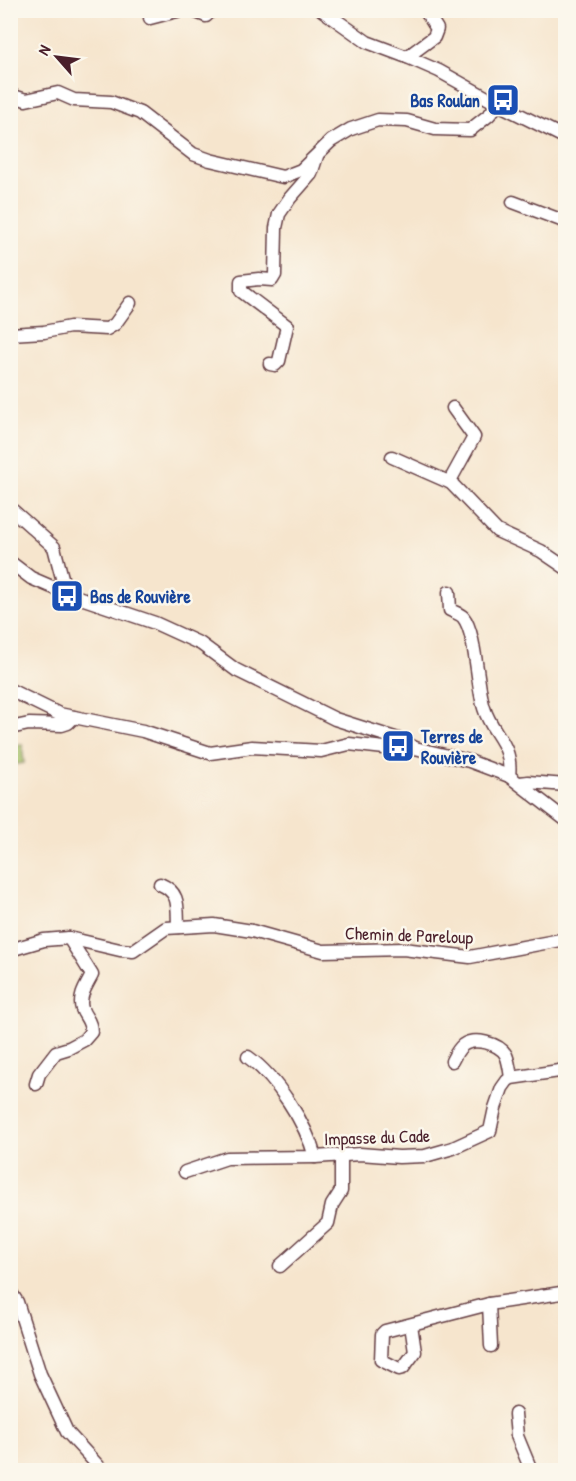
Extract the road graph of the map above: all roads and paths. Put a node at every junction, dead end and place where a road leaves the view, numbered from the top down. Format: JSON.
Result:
{"nodes":[{"id":1,"x":181,"y":10,"type":"edge"},
{"id":2,"x":191,"y":10,"type":"edge"},
{"id":3,"x":212,"y":10,"type":"edge"},
{"id":4,"x":322,"y":10,"type":"edge"},
{"id":5,"x":424,"y":10,"type":"edge"},
{"id":6,"x":150,"y":18,"type":"dead end"},
{"id":7,"x":407,"y":57,"type":"junction"},
{"id":8,"x":10,"y":95,"type":"edge"},
{"id":9,"x":498,"y":104,"type":"junction"},
{"id":10,"x":566,"y":138,"type":"edge"},
{"id":11,"x":318,"y":154,"type":"junction"},
{"id":12,"x":513,"y":202,"type":"dead end"},
{"id":13,"x":566,"y":222,"type":"edge"},
{"id":14,"x":130,"y":303,"type":"dead end"},
{"id":15,"x":10,"y":334,"type":"edge"},
{"id":16,"x":270,"y":364,"type":"dead end"},
{"id":17,"x":453,"y":408,"type":"dead end"},
{"id":18,"x":392,"y":457,"type":"dead end"},
{"id":19,"x":451,"y":483,"type":"junction"},
{"id":20,"x":10,"y":508,"type":"edge"},
{"id":21,"x":10,"y":562,"type":"edge"},
{"id":22,"x":566,"y":568,"type":"edge"},
{"id":23,"x":449,"y":592,"type":"dead end"},
{"id":24,"x":66,"y":593,"type":"junction"},
{"id":25,"x":10,"y":690,"type":"edge"},
{"id":26,"x":74,"y":717,"type":"junction"},
{"id":27,"x":10,"y":728,"type":"edge"},
{"id":28,"x":415,"y":748,"type":"junction"},
{"id":29,"x":509,"y":776,"type":"junction"},
{"id":30,"x":520,"y":783,"type":"junction"},
{"id":31,"x":566,"y":785,"type":"edge"},
{"id":32,"x":566,"y":820,"type":"edge"},
{"id":33,"x":160,"y":884,"type":"dead end"},
{"id":34,"x":178,"y":927,"type":"junction"},
{"id":35,"x":69,"y":938,"type":"junction"},
{"id":36,"x":566,"y":939,"type":"edge"},
{"id":37,"x":10,"y":950,"type":"edge"},
{"id":38,"x":248,"y":1056,"type":"dead end"},
{"id":39,"x":452,"y":1060,"type":"dead end"},
{"id":40,"x":566,"y":1070,"type":"edge"},
{"id":41,"x":511,"y":1078,"type":"junction"},
{"id":42,"x":36,"y":1084,"type":"dead end"},
{"id":43,"x":341,"y":1155,"type":"junction"},
{"id":44,"x":315,"y":1157,"type":"junction"},
{"id":45,"x":185,"y":1172,"type":"dead end"},
{"id":46,"x":280,"y":1266,"type":"dead end"},
{"id":47,"x":10,"y":1292,"type":"edge"},
{"id":48,"x":566,"y":1294,"type":"edge"},
{"id":49,"x":489,"y":1304,"type":"junction"},
{"id":50,"x":411,"y":1325,"type":"dead end"},
{"id":51,"x":491,"y":1346,"type":"dead end"},
{"id":52,"x":515,"y":1414,"type":"dead end"},
{"id":53,"x":102,"y":1470,"type":"edge"},
{"id":54,"x":531,"y":1470,"type":"edge"}],
"edges":[{"from":1,"to":6,"type":"street"},
{"from":2,"to":3,"type":"street"},
{"from":4,"to":7,"type":"street"},
{"from":5,"to":7,"type":"street"},
{"from":7,"to":9,"type":"street"},
{"from":8,"to":11,"type":"street"},
{"from":9,"to":10,"type":"street"},
{"from":9,"to":11,"type":"street"},
{"from":11,"to":16,"type":"street"},
{"from":12,"to":13,"type":"street"},
{"from":14,"to":15,"type":"street"},
{"from":17,"to":19,"type":"street"},
{"from":18,"to":19,"type":"street"},
{"from":19,"to":22,"type":"street"},
{"from":20,"to":24,"type":"street"},
{"from":21,"to":24,"type":"street"},
{"from":23,"to":29,"type":"street"},
{"from":24,"to":28,"type":"street"},
{"from":25,"to":26,"type":"street"},
{"from":26,"to":27,"type":"street"},
{"from":26,"to":28,"type":"street"},
{"from":28,"to":29,"type":"street"},
{"from":29,"to":30,"type":"street"},
{"from":30,"to":31,"type":"street"},
{"from":30,"to":32,"type":"street"},
{"from":33,"to":34,"type":"street"},
{"from":34,"to":35,"type":"street","name":"Chemin de Pareloup"},
{"from":34,"to":36,"type":"street","name":"Chemin de Pareloup"},
{"from":35,"to":37,"type":"street","name":"Chemin de Pareloup"},
{"from":35,"to":42,"type":"street"},
{"from":38,"to":44,"type":"street"},
{"from":39,"to":41,"type":"street"},
{"from":40,"to":41,"type":"street"},
{"from":41,"to":43,"type":"street","name":"Impasse du Cade"},
{"from":43,"to":44,"type":"street","name":"Impasse du Cade"},
{"from":43,"to":46,"type":"street"},
{"from":44,"to":45,"type":"street","name":"Impasse du Cade"},
{"from":47,"to":53,"type":"street"},
{"from":48,"to":49,"type":"street"},
{"from":49,"to":50,"type":"street"},
{"from":49,"to":51,"type":"street"},
{"from":52,"to":54,"type":"street"}]}
